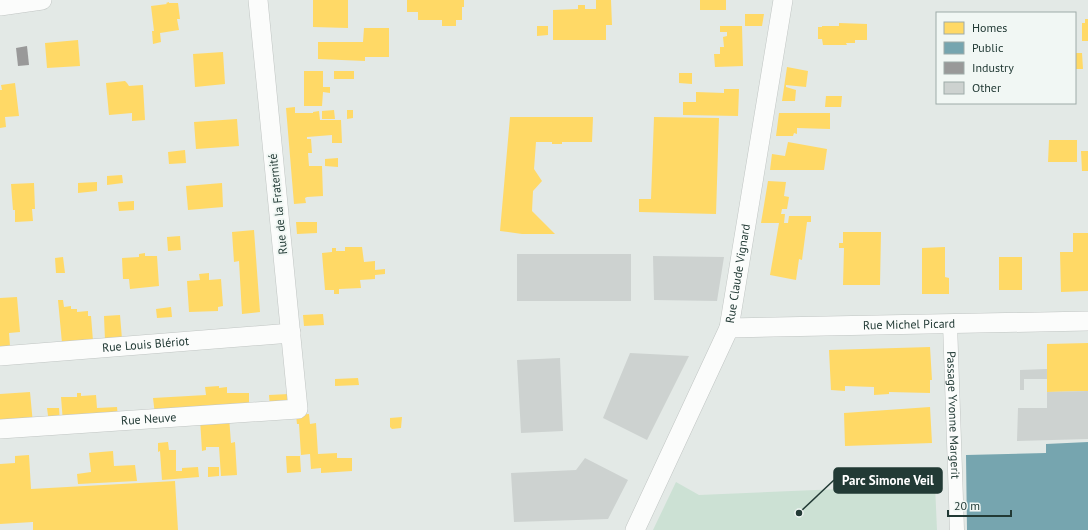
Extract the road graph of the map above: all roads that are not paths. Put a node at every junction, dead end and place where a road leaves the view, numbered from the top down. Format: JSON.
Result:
{"nodes":[{"id":1,"x":42,"y":0,"type":"edge"},
{"id":2,"x":258,"y":0,"type":"edge"},
{"id":3,"x":783,"y":0,"type":"edge"},
{"id":4,"x":0,"y":6,"type":"edge"},
{"id":5,"x":1088,"y":321,"type":"edge"},
{"id":6,"x":950,"y":323,"type":"junction"},
{"id":7,"x":729,"y":328,"type":"junction"},
{"id":8,"x":291,"y":333,"type":"junction"},
{"id":9,"x":0,"y":356,"type":"edge"},
{"id":10,"x":298,"y":409,"type":"joint"},
{"id":11,"x":0,"y":429,"type":"edge"},
{"id":12,"x":635,"y":530,"type":"edge"},
{"id":13,"x":957,"y":530,"type":"edge"}],
"edges":[{"from":1,"to":4,"type":"street"},
{"from":2,"to":8,"type":"street","name":"Rue de la Fraternité"},
{"from":3,"to":7,"type":"street","name":"Rue Claude Vignard"},
{"from":5,"to":6,"type":"street","name":"Rue Michel Picard"},
{"from":6,"to":7,"type":"street","name":"Rue Michel Picard"},
{"from":6,"to":13,"type":"street","name":"Passage Yvonne Margerit"},
{"from":7,"to":12,"type":"street","name":"Rue Claude Vignard"},
{"from":8,"to":9,"type":"street","name":"Rue Louis Blériot"},
{"from":8,"to":10,"type":"street","name":"Rue de la Fraternité"},
{"from":10,"to":11,"type":"street","name":"Rue Neuve"}]}
